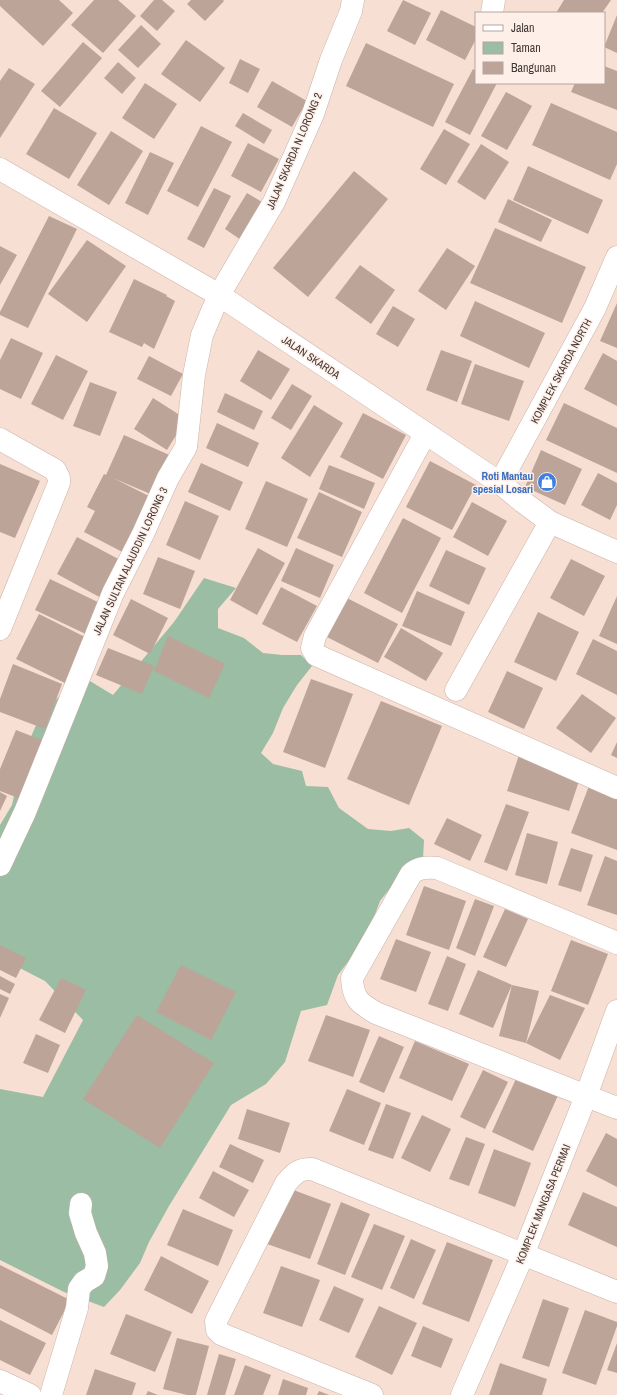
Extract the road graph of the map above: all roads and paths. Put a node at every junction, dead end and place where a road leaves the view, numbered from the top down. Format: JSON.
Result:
{"nodes":[{"id":1,"x":353,"y":0,"type":"edge"},
{"id":2,"x":494,"y":0,"type":"edge"},
{"id":3,"x":492,"y":12,"type":"edge"},
{"id":4,"x":0,"y":169,"type":"edge"},
{"id":5,"x":617,"y":257,"type":"edge"},
{"id":6,"x":219,"y":295,"type":"junction"},
{"id":7,"x":425,"y":434,"type":"junction"},
{"id":8,"x":0,"y":439,"type":"edge"},
{"id":9,"x":500,"y":483,"type":"junction"},
{"id":10,"x":550,"y":522,"type":"junction"},
{"id":11,"x":617,"y":552,"type":"edge"},
{"id":12,"x":0,"y":629,"type":"edge"},
{"id":13,"x":456,"y":690,"type":"dead end"},
{"id":14,"x":617,"y":788,"type":"edge"},
{"id":15,"x":0,"y":865,"type":"edge"},
{"id":16,"x":617,"y":943,"type":"edge"},
{"id":17,"x":617,"y":1011,"type":"edge"},
{"id":18,"x":586,"y":1096,"type":"junction"},
{"id":19,"x":617,"y":1108,"type":"edge"},
{"id":20,"x":81,"y":1204,"type":"dead end"},
{"id":21,"x":523,"y":1255,"type":"junction"},
{"id":22,"x":617,"y":1292,"type":"edge"},
{"id":23,"x":0,"y":1381,"type":"edge"},
{"id":24,"x":30,"y":1395,"type":"edge"},
{"id":25,"x":51,"y":1395,"type":"edge"},
{"id":26,"x":372,"y":1395,"type":"edge"},
{"id":27,"x":462,"y":1395,"type":"edge"}],
"edges":[{"from":1,"to":6,"type":"street","name":"JALAN SKARDA N LORONG 2"},
{"from":2,"to":3,"type":"street"},
{"from":4,"to":6,"type":"street","name":"JALAN SKARDA"},
{"from":5,"to":9,"type":"street","name":"KOMPLEK SKARDA NORTH"},
{"from":6,"to":7,"type":"street","name":"JALAN SKARDA"},
{"from":6,"to":15,"type":"street","name":"JALAN SULTAN ALAUDDIN LORONG 3"},
{"from":7,"to":9,"type":"street","name":"JALAN SKARDA"},
{"from":7,"to":14,"type":"street"},
{"from":8,"to":12,"type":"street"},
{"from":9,"to":10,"type":"street","name":"JALAN SKARDA"},
{"from":10,"to":11,"type":"street","name":"JALAN SKARDA"},
{"from":10,"to":13,"type":"street"},
{"from":16,"to":18,"type":"street"},
{"from":17,"to":18,"type":"street","name":"KOMPLEK MANGASA PERMAI"},
{"from":18,"to":19,"type":"street"},
{"from":18,"to":21,"type":"street","name":"KOMPLEK MANGASA PERMAI"},
{"from":20,"to":25,"type":"street"},
{"from":21,"to":22,"type":"street"},
{"from":21,"to":26,"type":"street"},
{"from":21,"to":27,"type":"street","name":"KOMPLEK MANGASA PERMAI"},
{"from":23,"to":24,"type":"street"}]}
